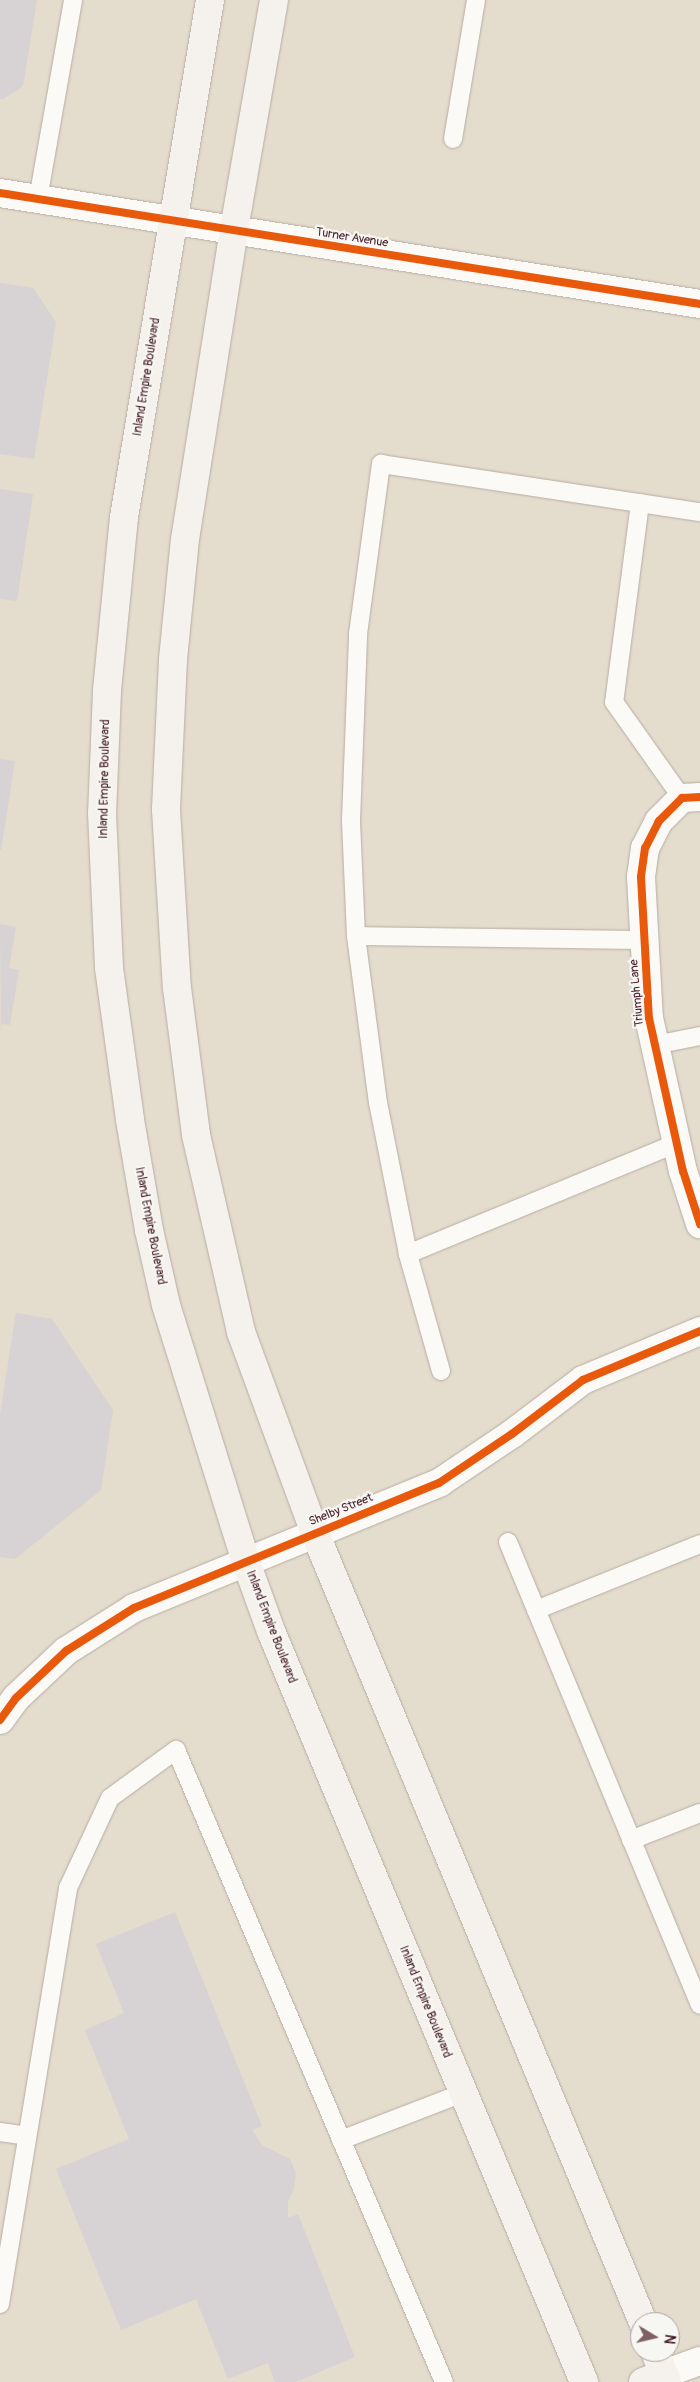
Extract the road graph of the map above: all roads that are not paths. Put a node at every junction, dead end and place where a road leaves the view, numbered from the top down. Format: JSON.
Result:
{"nodes":[{"id":1,"x":73,"y":0,"type":"edge"},
{"id":2,"x":210,"y":0,"type":"edge"},
{"id":3,"x":274,"y":0,"type":"edge"},
{"id":4,"x":476,"y":0,"type":"edge"},
{"id":5,"x":452,"y":139,"type":"dead end"},
{"id":6,"x":0,"y":193,"type":"edge"},
{"id":7,"x":38,"y":199,"type":"junction"},
{"id":8,"x":172,"y":221,"type":"junction"},
{"id":9,"x":234,"y":230,"type":"junction"},
{"id":10,"x":700,"y":304,"type":"edge"},
{"id":11,"x":640,"y":503,"type":"junction"},
{"id":12,"x":700,"y":512,"type":"edge"},
{"id":13,"x":691,"y":797,"type":"edge"},
{"id":14,"x":356,"y":936,"type":"junction"},
{"id":15,"x":644,"y":940,"type":"junction"},
{"id":16,"x":700,"y":1036,"type":"edge"},
{"id":17,"x":655,"y":1044,"type":"junction"},
{"id":18,"x":677,"y":1143,"type":"junction"},
{"id":19,"x":700,"y":1224,"type":"edge"},
{"id":20,"x":408,"y":1254,"type":"junction"},
{"id":21,"x":700,"y":1331,"type":"edge"},
{"id":22,"x":441,"y":1371,"type":"dead end"},
{"id":23,"x":315,"y":1533,"type":"junction"},
{"id":24,"x":508,"y":1542,"type":"dead end"},
{"id":25,"x":700,"y":1544,"type":"edge"},
{"id":26,"x":246,"y":1562,"type":"junction"},
{"id":27,"x":536,"y":1610,"type":"junction"},
{"id":28,"x":0,"y":1720,"type":"edge"},
{"id":29,"x":700,"y":1813,"type":"edge"},
{"id":30,"x":632,"y":1840,"type":"junction"},
{"id":31,"x":700,"y":2005,"type":"edge"},
{"id":32,"x":462,"y":2093,"type":"junction"},
{"id":33,"x":0,"y":2132,"type":"edge"},
{"id":34,"x":27,"y":2136,"type":"junction"},
{"id":35,"x":341,"y":2140,"type":"junction"},
{"id":36,"x":0,"y":2304,"type":"edge"},
{"id":37,"x":639,"y":2312,"type":"edge"},
{"id":38,"x":700,"y":2361,"type":"edge"},
{"id":39,"x":657,"y":2373,"type":"edge"},
{"id":40,"x":444,"y":2382,"type":"edge"},
{"id":41,"x":584,"y":2382,"type":"edge"}],
"edges":[{"from":1,"to":7,"type":"lane"},
{"from":2,"to":8,"type":"main road","name":"Inland Empire Boulevard"},
{"from":3,"to":9,"type":"main road"},
{"from":4,"to":5,"type":"lane"},
{"from":6,"to":7,"type":"street","name":"Turner Avenue"},
{"from":7,"to":8,"type":"street","name":"Turner Avenue"},
{"from":8,"to":9,"type":"street","name":"Turner Avenue"},
{"from":8,"to":26,"type":"main road","name":"Inland Empire Boulevard"},
{"from":9,"to":10,"type":"street","name":"Turner Avenue"},
{"from":9,"to":23,"type":"main road"},
{"from":11,"to":12,"type":"lane"},
{"from":11,"to":13,"type":"lane"},
{"from":11,"to":14,"type":"lane"},
{"from":13,"to":15,"type":"street","name":"Triumph Lane"},
{"from":14,"to":15,"type":"lane"},
{"from":14,"to":20,"type":"lane"},
{"from":15,"to":17,"type":"street","name":"Triumph Lane"},
{"from":16,"to":17,"type":"lane"},
{"from":17,"to":18,"type":"street","name":"Triumph Lane"},
{"from":18,"to":19,"type":"street","name":"Triumph Lane"},
{"from":18,"to":20,"type":"lane"},
{"from":20,"to":22,"type":"lane"},
{"from":21,"to":23,"type":"street","name":"Shelby Street"},
{"from":23,"to":26,"type":"street","name":"Shelby Street"},
{"from":23,"to":37,"type":"main road"},
{"from":24,"to":27,"type":"lane"},
{"from":25,"to":27,"type":"lane"},
{"from":26,"to":28,"type":"street","name":"Shelby Street"},
{"from":26,"to":32,"type":"main road","name":"Inland Empire Boulevard"},
{"from":27,"to":30,"type":"lane"},
{"from":29,"to":30,"type":"lane"},
{"from":30,"to":31,"type":"lane"},
{"from":32,"to":35,"type":"lane"},
{"from":32,"to":41,"type":"main road","name":"Inland Empire Boulevard"},
{"from":33,"to":34,"type":"lane"},
{"from":34,"to":35,"type":"lane"},
{"from":34,"to":36,"type":"lane"},
{"from":35,"to":40,"type":"lane"},
{"from":38,"to":39,"type":"street"}]}
